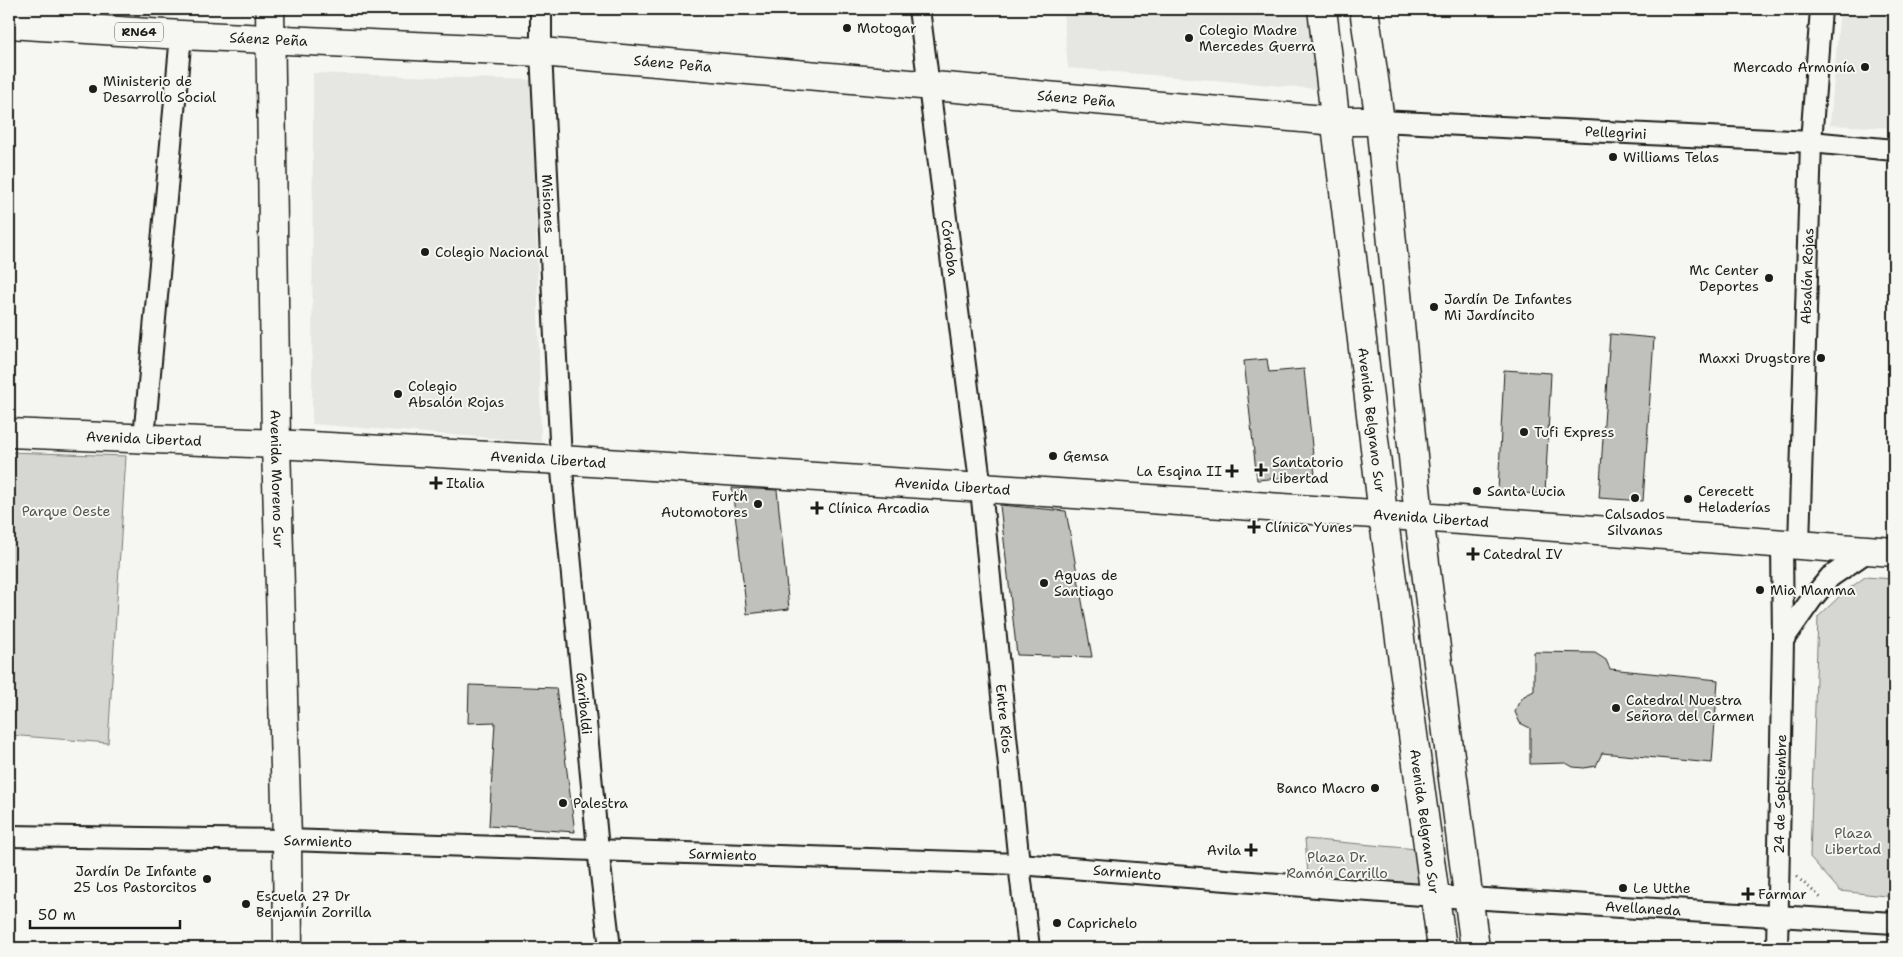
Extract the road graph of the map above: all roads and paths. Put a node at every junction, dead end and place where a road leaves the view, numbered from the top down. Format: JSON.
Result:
{"nodes":[{"id":1,"x":270,"y":9,"type":"edge"},
{"id":2,"x":541,"y":9,"type":"edge"},
{"id":3,"x":919,"y":9,"type":"edge"},
{"id":4,"x":1322,"y":9,"type":"edge"},
{"id":5,"x":1364,"y":9,"type":"edge"},
{"id":6,"x":1821,"y":9,"type":"edge"},
{"id":7,"x":9,"y":24,"type":"edge"},
{"id":8,"x":181,"y":35,"type":"junction"},
{"id":9,"x":270,"y":39,"type":"junction"},
{"id":10,"x":541,"y":52,"type":"junction"},
{"id":11,"x":928,"y":85,"type":"junction"},
{"id":12,"x":1336,"y":121,"type":"junction"},
{"id":13,"x":1380,"y":121,"type":"junction"},
{"id":14,"x":1812,"y":142,"type":"junction"},
{"id":15,"x":1894,"y":150,"type":"edge"},
{"id":16,"x":9,"y":433,"type":"edge"},
{"id":17,"x":144,"y":438,"type":"junction"},
{"id":18,"x":276,"y":444,"type":"junction"},
{"id":19,"x":561,"y":460,"type":"junction"},
{"id":20,"x":980,"y":489,"type":"junction"},
{"id":21,"x":1384,"y":514,"type":"junction"},
{"id":22,"x":1419,"y":517,"type":"junction"},
{"id":23,"x":1791,"y":545,"type":"junction"},
{"id":24,"x":1881,"y":551,"type":"edge"},
{"id":25,"x":1783,"y":640,"type":"junction"},
{"id":26,"x":9,"y":836,"type":"edge"},
{"id":27,"x":287,"y":840,"type":"junction"},
{"id":28,"x":598,"y":849,"type":"junction"},
{"id":29,"x":1778,"y":850,"type":"junction"},
{"id":30,"x":1019,"y":864,"type":"junction"},
{"id":31,"x":1435,"y":896,"type":"junction"},
{"id":32,"x":1469,"y":897,"type":"junction"},
{"id":33,"x":1823,"y":900,"type":"dead end"},
{"id":34,"x":1778,"y":915,"type":"junction"},
{"id":35,"x":1894,"y":923,"type":"edge"},
{"id":36,"x":288,"y":948,"type":"edge"},
{"id":37,"x":610,"y":948,"type":"edge"},
{"id":38,"x":1029,"y":948,"type":"edge"},
{"id":39,"x":1442,"y":948,"type":"edge"},
{"id":40,"x":1476,"y":948,"type":"edge"},
{"id":41,"x":1777,"y":948,"type":"edge"}],
"edges":[{"from":1,"to":9,"type":"main road","name":"Avenida Moreno Sur"},
{"from":2,"to":10,"type":"street","name":"Misiones"},
{"from":3,"to":11,"type":"street","name":"Córdoba"},
{"from":4,"to":12,"type":"main road","name":"Avenida Belgrano Sur"},
{"from":5,"to":13,"type":"main road"},
{"from":6,"to":14,"type":"street","name":"Absalón Rojas"},
{"from":7,"to":8,"type":"main road","name":"Sáenz Peña","number":"RN64"},
{"from":8,"to":9,"type":"main road","name":"Sáenz Peña","number":"RN64"},
{"from":8,"to":17,"type":"street"},
{"from":9,"to":10,"type":"main road","name":"Sáenz Peña"},
{"from":9,"to":18,"type":"main road","name":"Avenida Moreno Sur"},
{"from":10,"to":11,"type":"main road","name":"Sáenz Peña"},
{"from":10,"to":19,"type":"street","name":"Misiones"},
{"from":11,"to":12,"type":"main road","name":"Sáenz Peña"},
{"from":11,"to":20,"type":"street","name":"Córdoba"},
{"from":12,"to":13,"type":"main road","name":"Pellegrini"},
{"from":12,"to":21,"type":"main road","name":"Avenida Belgrano Sur"},
{"from":13,"to":14,"type":"street","name":"Pellegrini"},
{"from":13,"to":22,"type":"main road"},
{"from":14,"to":15,"type":"street","name":"Pellegrini"},
{"from":14,"to":23,"type":"street","name":"Absalón Rojas"},
{"from":16,"to":17,"type":"main road","name":"Avenida Libertad"},
{"from":17,"to":18,"type":"main road","name":"Avenida Libertad"},
{"from":18,"to":19,"type":"main road","name":"Avenida Libertad"},
{"from":18,"to":27,"type":"main road","name":"Avenida Moreno Sur"},
{"from":19,"to":20,"type":"main road","name":"Avenida Libertad"},
{"from":19,"to":28,"type":"street","name":"Garibaldi"},
{"from":20,"to":21,"type":"main road","name":"Avenida Libertad"},
{"from":20,"to":30,"type":"street","name":"Entre Ríos"},
{"from":21,"to":22,"type":"main road","name":"Avenida Libertad"},
{"from":21,"to":31,"type":"main road","name":"Avenida Belgrano Sur"},
{"from":22,"to":23,"type":"main road","name":"Avenida Libertad"},
{"from":22,"to":32,"type":"main road"},
{"from":23,"to":24,"type":"main road","name":"Avenida Libertad"},
{"from":23,"to":25,"type":"street","name":"24 de Septiembre"},
{"from":24,"to":25,"type":"street"},
{"from":25,"to":29,"type":"street","name":"24 de Septiembre"},
{"from":26,"to":27,"type":"street","name":"Sarmiento"},
{"from":27,"to":28,"type":"street","name":"Sarmiento"},
{"from":27,"to":36,"type":"main road","name":"Avenida Moreno Sur"},
{"from":28,"to":30,"type":"street","name":"Sarmiento"},
{"from":28,"to":37,"type":"street","name":"Garibaldi"},
{"from":29,"to":33,"type":"path"},
{"from":29,"to":34,"type":"street","name":"24 de Septiembre"},
{"from":30,"to":31,"type":"street","name":"Sarmiento"},
{"from":30,"to":38,"type":"street","name":"Entre Ríos"},
{"from":31,"to":32,"type":"street","name":"Avellaneda"},
{"from":31,"to":39,"type":"main road","name":"Avenida Belgrano Sur"},
{"from":32,"to":34,"type":"street","name":"Avellaneda"},
{"from":32,"to":40,"type":"main road"},
{"from":34,"to":35,"type":"street","name":"Avellaneda"},
{"from":34,"to":41,"type":"street","name":"24 de Septiembre"}]}
